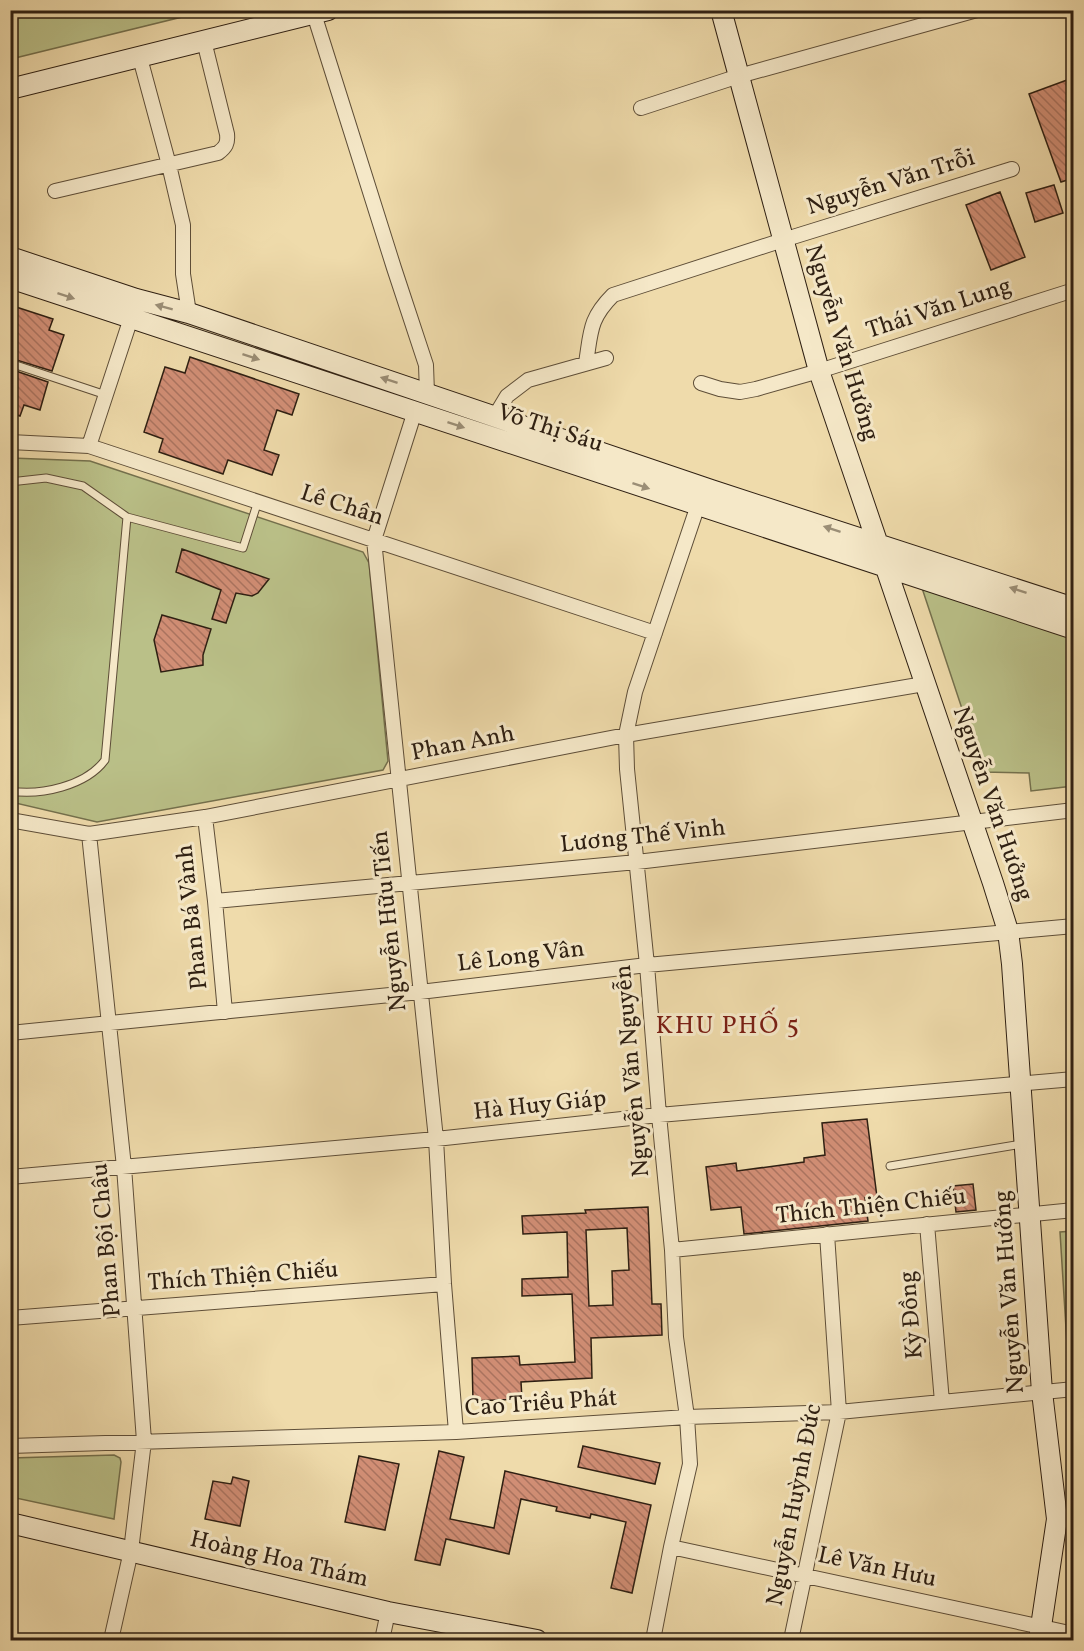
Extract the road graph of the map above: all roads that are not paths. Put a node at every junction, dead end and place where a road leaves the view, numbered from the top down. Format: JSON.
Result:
{"nodes":[{"id":1,"x":721,"y":10,"type":"edge"},
{"id":2,"x":977,"y":10,"type":"edge"},
{"id":3,"x":321,"y":12,"type":"edge"},
{"id":4,"x":204,"y":41,"type":"junction"},
{"id":5,"x":140,"y":58,"type":"junction"},
{"id":6,"x":739,"y":76,"type":"junction"},
{"id":7,"x":10,"y":89,"type":"edge"},
{"id":8,"x":641,"y":108,"type":"dead end"},
{"id":9,"x":169,"y":165,"type":"junction"},
{"id":10,"x":1011,"y":169,"type":"dead end"},
{"id":11,"x":56,"y":191,"type":"dead end"},
{"id":12,"x":783,"y":240,"type":"junction"},
{"id":13,"x":10,"y":258,"type":"edge"},
{"id":14,"x":10,"y":278,"type":"edge"},
{"id":15,"x":1074,"y":290,"type":"edge"},
{"id":16,"x":189,"y":314,"type":"junction"},
{"id":17,"x":131,"y":318,"type":"junction"},
{"id":18,"x":606,"y":358,"type":"dead end"},
{"id":19,"x":10,"y":363,"type":"edge"},
{"id":20,"x":586,"y":363,"type":"junction"},
{"id":21,"x":819,"y":371,"type":"junction"},
{"id":22,"x":701,"y":383,"type":"dead end"},
{"id":23,"x":427,"y":393,"type":"junction"},
{"id":24,"x":105,"y":395,"type":"junction"},
{"id":25,"x":415,"y":411,"type":"junction"},
{"id":26,"x":495,"y":416,"type":"junction"},
{"id":27,"x":10,"y":442,"type":"edge"},
{"id":28,"x":89,"y":446,"type":"junction"},
{"id":29,"x":10,"y":482,"type":"edge"},
{"id":30,"x":258,"y":501,"type":"junction"},
{"id":31,"x":698,"y":505,"type":"junction"},
{"id":32,"x":127,"y":517,"type":"junction"},
{"id":33,"x":374,"y":540,"type":"junction"},
{"id":34,"x":878,"y":545,"type":"junction"},
{"id":35,"x":886,"y":568,"type":"junction"},
{"id":36,"x":1074,"y":608,"type":"edge"},
{"id":37,"x":1074,"y":629,"type":"edge"},
{"id":38,"x":655,"y":633,"type":"junction"},
{"id":39,"x":924,"y":684,"type":"junction"},
{"id":40,"x":626,"y":735,"type":"junction"},
{"id":41,"x":399,"y":780,"type":"junction"},
{"id":42,"x":10,"y":791,"type":"edge"},
{"id":43,"x":1074,"y":810,"type":"edge"},
{"id":44,"x":205,"y":818,"type":"junction"},
{"id":45,"x":10,"y":820,"type":"edge"},
{"id":46,"x":972,"y":822,"type":"junction"},
{"id":47,"x":89,"y":834,"type":"junction"},
{"id":48,"x":638,"y":862,"type":"junction"},
{"id":49,"x":409,"y":883,"type":"junction"},
{"id":50,"x":215,"y":901,"type":"junction"},
{"id":51,"x":1074,"y":926,"type":"edge"},
{"id":52,"x":1008,"y":931,"type":"junction"},
{"id":53,"x":648,"y":965,"type":"junction"},
{"id":54,"x":420,"y":992,"type":"junction"},
{"id":55,"x":225,"y":1012,"type":"junction"},
{"id":56,"x":108,"y":1022,"type":"junction"},
{"id":57,"x":10,"y":1034,"type":"edge"},
{"id":58,"x":1074,"y":1079,"type":"edge"},
{"id":59,"x":1020,"y":1084,"type":"junction"},
{"id":60,"x":658,"y":1115,"type":"junction"},
{"id":61,"x":436,"y":1139,"type":"junction"},
{"id":62,"x":1024,"y":1143,"type":"junction"},
{"id":63,"x":890,"y":1166,"type":"dead end"},
{"id":64,"x":124,"y":1167,"type":"junction"},
{"id":65,"x":10,"y":1177,"type":"edge"},
{"id":66,"x":1074,"y":1210,"type":"edge"},
{"id":67,"x":1030,"y":1215,"type":"junction"},
{"id":68,"x":927,"y":1224,"type":"junction"},
{"id":69,"x":827,"y":1234,"type":"junction"},
{"id":70,"x":672,"y":1250,"type":"junction"},
{"id":71,"x":444,"y":1284,"type":"junction"},
{"id":72,"x":135,"y":1308,"type":"junction"},
{"id":73,"x":10,"y":1318,"type":"edge"},
{"id":74,"x":1074,"y":1389,"type":"edge"},
{"id":75,"x":1042,"y":1392,"type":"junction"},
{"id":76,"x":942,"y":1402,"type":"junction"},
{"id":77,"x":839,"y":1412,"type":"junction"},
{"id":78,"x":687,"y":1417,"type":"junction"},
{"id":79,"x":456,"y":1432,"type":"junction"},
{"id":80,"x":144,"y":1442,"type":"junction"},
{"id":81,"x":10,"y":1446,"type":"edge"},
{"id":82,"x":1065,"y":1518,"type":"edge"},
{"id":83,"x":10,"y":1523,"type":"edge"},
{"id":84,"x":671,"y":1547,"type":"junction"},
{"id":85,"x":130,"y":1551,"type":"junction"},
{"id":86,"x":806,"y":1576,"type":"junction"},
{"id":87,"x":388,"y":1612,"type":"junction"},
{"id":88,"x":1040,"y":1634,"type":"edge"},
{"id":89,"x":1074,"y":1634,"type":"edge"},
{"id":90,"x":111,"y":1641,"type":"edge"},
{"id":91,"x":382,"y":1641,"type":"edge"},
{"id":92,"x":537,"y":1641,"type":"edge"},
{"id":93,"x":653,"y":1641,"type":"edge"},
{"id":94,"x":791,"y":1641,"type":"edge"}],
"edges":[{"from":1,"to":6,"type":"street","name":"Nguyễn Văn Hưởng"},
{"from":2,"to":6,"type":"street"},
{"from":3,"to":4,"type":"street"},
{"from":3,"to":23,"type":"street"},
{"from":4,"to":5,"type":"street"},
{"from":4,"to":9,"type":"street"},
{"from":5,"to":7,"type":"street"},
{"from":5,"to":9,"type":"street"},
{"from":6,"to":8,"type":"street"},
{"from":6,"to":12,"type":"street","name":"Nguyễn Văn Hưởng"},
{"from":9,"to":11,"type":"street"},
{"from":9,"to":16,"type":"street"},
{"from":10,"to":12,"type":"street","name":"Nguyễn Văn Trỗi"},
{"from":12,"to":20,"type":"street","name":"Nguyễn Văn Trỗi"},
{"from":12,"to":21,"type":"street","name":"Nguyễn Văn Hưởng"},
{"from":16,"to":13,"type":"street","name":"Võ Thị Sáu","one_way":true},
{"from":14,"to":17,"type":"street","name":"Võ Thị Sáu","one_way":true},
{"from":15,"to":21,"type":"street","name":"Thái Văn Lung"},
{"from":23,"to":16,"type":"street","name":"Võ Thị Sáu","one_way":true},
{"from":17,"to":24,"type":"street"},
{"from":17,"to":25,"type":"street","name":"Võ Thị Sáu","one_way":true},
{"from":18,"to":20,"type":"street"},
{"from":19,"to":24,"type":"lane"},
{"from":20,"to":26,"type":"street"},
{"from":21,"to":22,"type":"street","name":"Thái Văn Lung"},
{"from":21,"to":34,"type":"street","name":"Nguyễn Văn Hưởng"},
{"from":23,"to":26,"type":"street","name":"Võ Thị Sáu"},
{"from":24,"to":28,"type":"street"},
{"from":25,"to":31,"type":"street","name":"Võ Thị Sáu","one_way":true},
{"from":25,"to":33,"type":"street","name":"Nguyễn Hữu Tiến"},
{"from":34,"to":26,"type":"street","name":"Võ Thị Sáu","one_way":true},
{"from":27,"to":28,"type":"street","name":"Lê Chân"},
{"from":28,"to":30,"type":"street","name":"Lê Chân"},
{"from":29,"to":32,"type":"lane"},
{"from":30,"to":32,"type":"lane"},
{"from":30,"to":33,"type":"street","name":"Lê Chân"},
{"from":31,"to":35,"type":"street","name":"Võ Thị Sáu"},
{"from":31,"to":38,"type":"street","name":"Nguyễn Văn Nguyễn"},
{"from":32,"to":42,"type":"lane"},
{"from":33,"to":38,"type":"street","name":"Lê Chân"},
{"from":33,"to":41,"type":"street","name":"Nguyễn Hữu Tiến"},
{"from":34,"to":35,"type":"street","name":"Nguyễn Văn Hưởng"},
{"from":36,"to":34,"type":"street","name":"Võ Thị Sáu","one_way":true},
{"from":35,"to":37,"type":"street","name":"Võ Thị Sáu"},
{"from":35,"to":39,"type":"street","name":"Nguyễn Văn Hưởng"},
{"from":38,"to":40,"type":"street","name":"Nguyễn Văn Nguyễn"},
{"from":39,"to":40,"type":"street","name":"Phan Anh"},
{"from":39,"to":46,"type":"street","name":"Nguyễn Văn Hưởng"},
{"from":40,"to":41,"type":"street","name":"Phan Anh"},
{"from":40,"to":48,"type":"street","name":"Nguyễn Văn Nguyễn"},
{"from":41,"to":44,"type":"street","name":"Phan Anh"},
{"from":41,"to":49,"type":"street","name":"Nguyễn Hữu Tiến"},
{"from":43,"to":46,"type":"street","name":"Lương Thế Vinh"},
{"from":44,"to":47,"type":"street","name":"Phan Anh"},
{"from":44,"to":50,"type":"street","name":"Phan Bá Vành"},
{"from":45,"to":47,"type":"street","name":"Phan Anh"},
{"from":46,"to":48,"type":"street","name":"Lương Thế Vinh"},
{"from":46,"to":52,"type":"street","name":"Nguyễn Văn Hưởng"},
{"from":47,"to":56,"type":"street","name":"Phan Bội Châu"},
{"from":48,"to":49,"type":"street","name":"Lương Thế Vinh"},
{"from":48,"to":53,"type":"street","name":"Nguyễn Văn Nguyễn"},
{"from":49,"to":50,"type":"street","name":"Lương Thế Vinh"},
{"from":49,"to":54,"type":"street","name":"Nguyễn Hữu Tiến"},
{"from":50,"to":55,"type":"street","name":"Phan Bá Vành"},
{"from":51,"to":52,"type":"street","name":"Lê Long Vân"},
{"from":52,"to":53,"type":"street","name":"Lê Long Vân"},
{"from":52,"to":59,"type":"street","name":"Nguyễn Văn Hưởng"},
{"from":53,"to":54,"type":"street","name":"Lê Long Vân"},
{"from":53,"to":60,"type":"street","name":"Nguyễn Văn Nguyễn"},
{"from":54,"to":55,"type":"street","name":"Lê Long Vân"},
{"from":54,"to":61,"type":"street","name":"Nguyễn Hữu Tiến"},
{"from":55,"to":56,"type":"street","name":"Lê Long Vân"},
{"from":56,"to":57,"type":"street","name":"Lê Long Vân"},
{"from":56,"to":64,"type":"street","name":"Phan Bội Châu"},
{"from":58,"to":59,"type":"street","name":"Hà Huy Giáp"},
{"from":59,"to":60,"type":"street","name":"Hà Huy Giáp"},
{"from":59,"to":62,"type":"street","name":"Nguyễn Văn Hưởng"},
{"from":60,"to":61,"type":"street","name":"Hà Huy Giáp"},
{"from":60,"to":70,"type":"street","name":"Nguyễn Văn Nguyễn"},
{"from":61,"to":64,"type":"street","name":"Hà Huy Giáp"},
{"from":61,"to":71,"type":"street","name":"Nguyễn Hữu Tiến"},
{"from":62,"to":63,"type":"lane"},
{"from":62,"to":67,"type":"street","name":"Nguyễn Văn Hưởng"},
{"from":64,"to":65,"type":"street","name":"Hà Huy Giáp"},
{"from":64,"to":72,"type":"street","name":"Phan Bội Châu"},
{"from":66,"to":67,"type":"street","name":"Thích Thiện Chiếu"},
{"from":67,"to":68,"type":"street","name":"Thích Thiện Chiếu"},
{"from":67,"to":75,"type":"street","name":"Nguyễn Văn Hưởng"},
{"from":68,"to":69,"type":"street","name":"Thích Thiện Chiếu"},
{"from":68,"to":76,"type":"street","name":"Kỳ Đồng"},
{"from":69,"to":70,"type":"street","name":"Thích Thiện Chiếu"},
{"from":69,"to":77,"type":"street","name":"Nguyễn Huỳnh Đức"},
{"from":70,"to":78,"type":"street","name":"Nguyễn Văn Nguyễn"},
{"from":71,"to":72,"type":"street","name":"Thích Thiện Chiếu"},
{"from":71,"to":79,"type":"street","name":"Nguyễn Hữu Tiến"},
{"from":72,"to":73,"type":"street","name":"Thích Thiện Chiếu"},
{"from":72,"to":80,"type":"street","name":"Phan Bội Châu"},
{"from":74,"to":75,"type":"street","name":"Cao Triều Phát"},
{"from":75,"to":76,"type":"street","name":"Cao Triều Phát"},
{"from":75,"to":82,"type":"street","name":"Nguyễn Văn Hưởng"},
{"from":76,"to":77,"type":"street","name":"Cao Triều Phát"},
{"from":77,"to":78,"type":"street","name":"Cao Triều Phát"},
{"from":77,"to":86,"type":"street","name":"Nguyễn Huỳnh Đức"},
{"from":78,"to":79,"type":"street","name":"Cao Triều Phát"},
{"from":78,"to":84,"type":"street","name":"Nguyễn Văn Nguyễn"},
{"from":79,"to":80,"type":"street","name":"Cao Triều Phát"},
{"from":80,"to":81,"type":"street","name":"Cao Triều Phát"},
{"from":80,"to":85,"type":"street","name":"Phan Bội Châu"},
{"from":82,"to":88,"type":"street","name":"Nguyễn Văn Hưởng"},
{"from":83,"to":85,"type":"street","name":"Hoàng Hoa Thám"},
{"from":84,"to":86,"type":"street","name":"Lê Văn Hưu"},
{"from":84,"to":93,"type":"street","name":"Nguyễn Văn Nguyễn"},
{"from":85,"to":87,"type":"street","name":"Hoàng Hoa Thám"},
{"from":85,"to":90,"type":"street","name":"Phan Bội Châu"},
{"from":86,"to":88,"type":"street","name":"Lê Văn Hưu"},
{"from":86,"to":94,"type":"street","name":"Nguyễn Huỳnh Đức"},
{"from":87,"to":91,"type":"street"},
{"from":87,"to":92,"type":"street","name":"Hoàng Hoa Thám"},
{"from":88,"to":89,"type":"street","name":"Lê Văn Hưu"}]}
